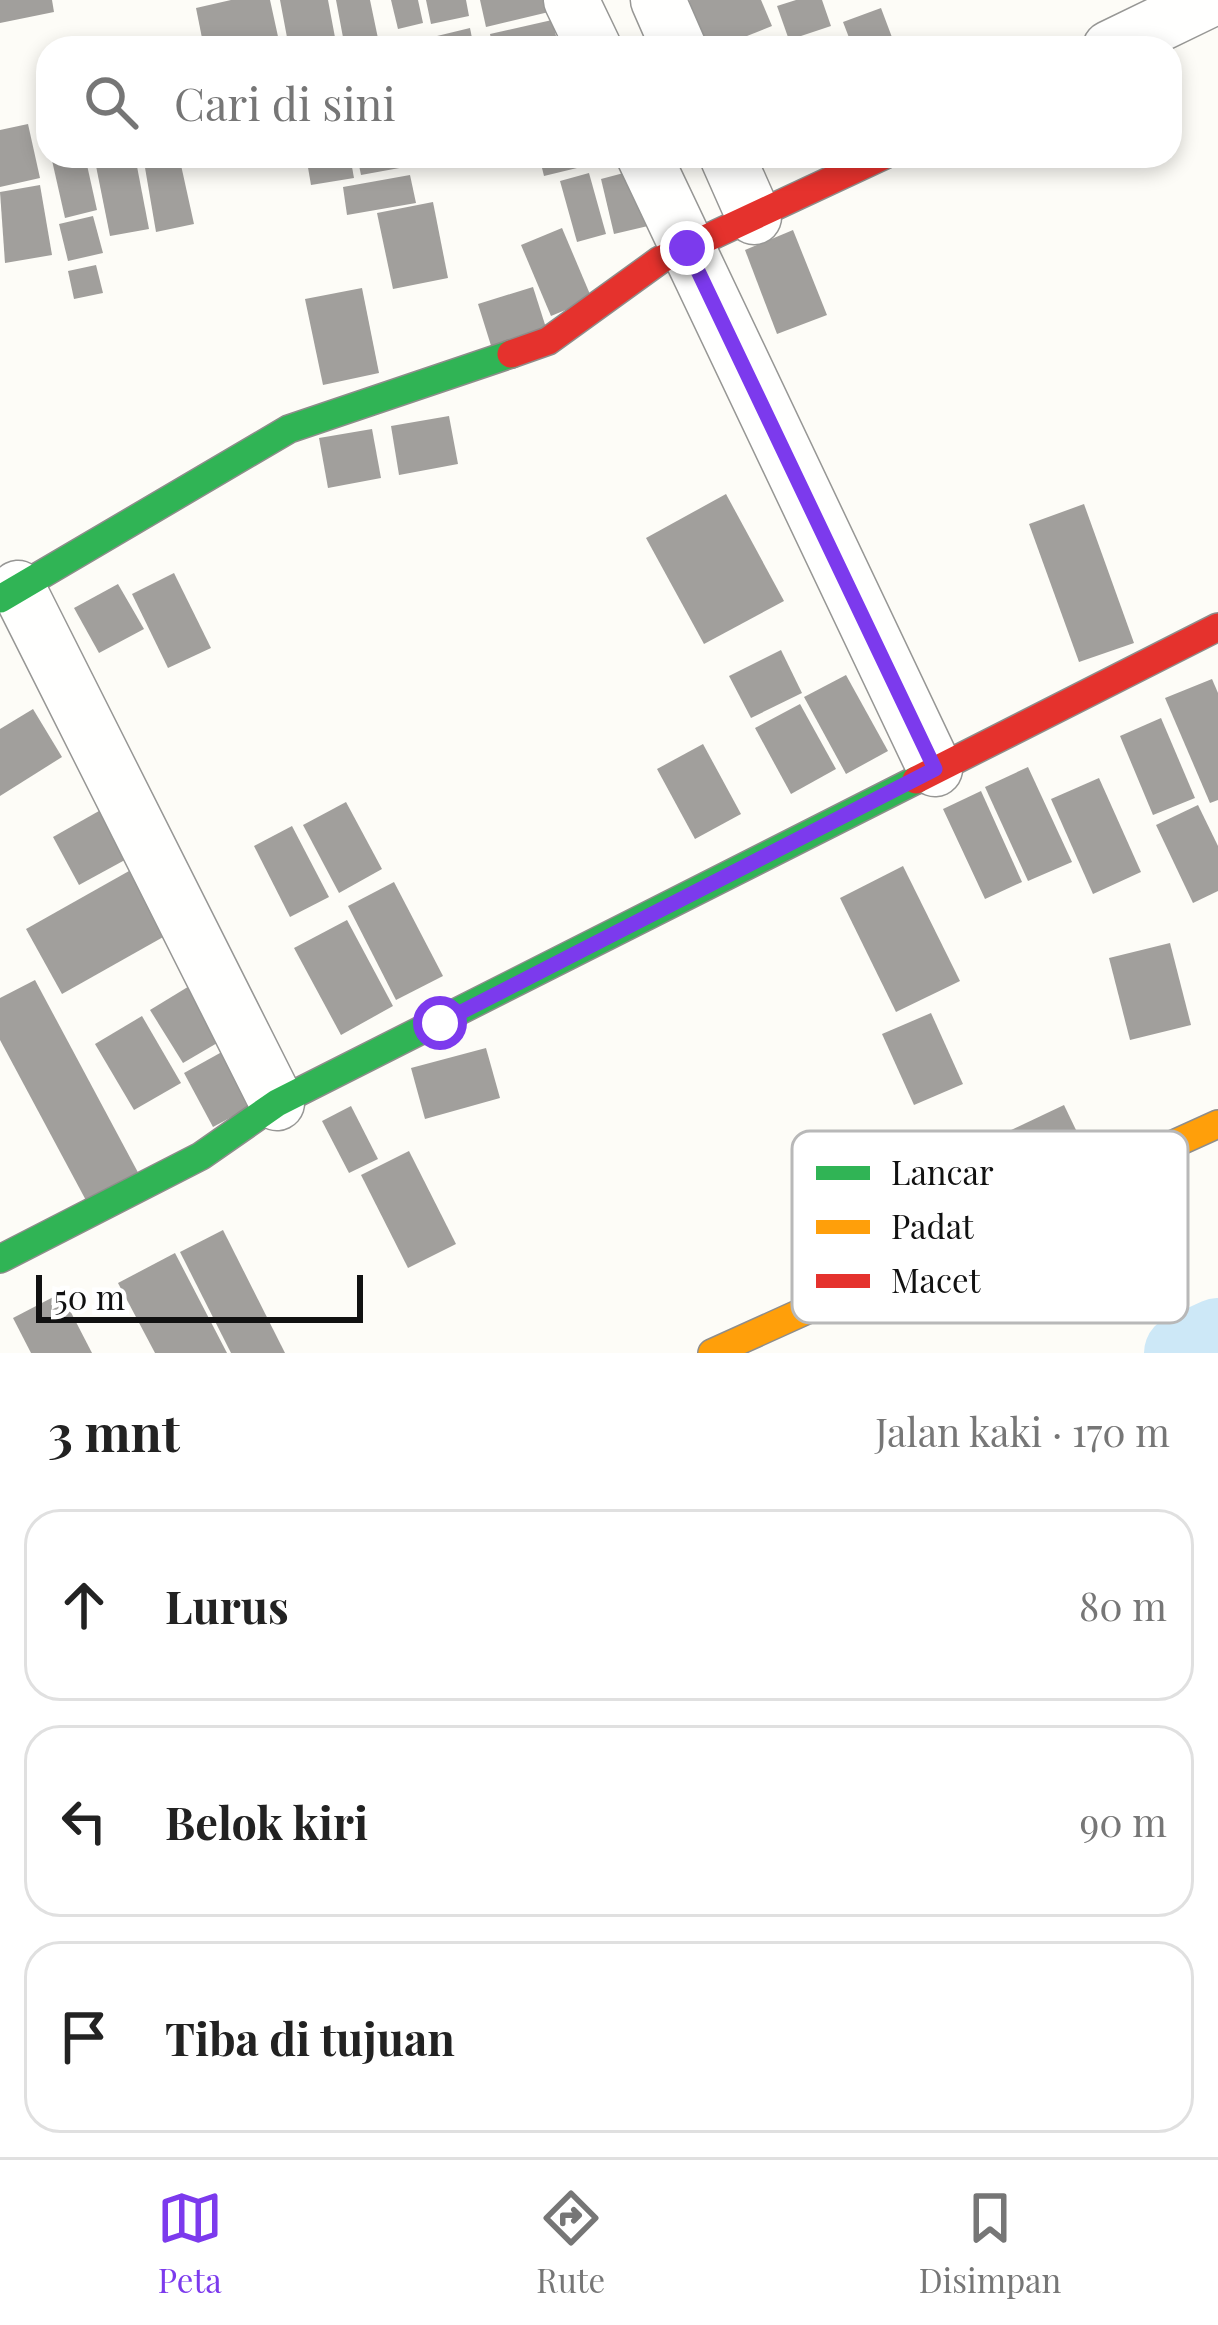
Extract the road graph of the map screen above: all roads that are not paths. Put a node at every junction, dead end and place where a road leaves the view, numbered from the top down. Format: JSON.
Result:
{"nodes":[{"id":1,"x":571,"y":0,"type":"edge"},
{"id":2,"x":658,"y":0,"type":"edge"},
{"id":3,"x":1209,"y":0,"type":"edge"},
{"id":4,"x":588,"y":36,"type":"edge"},
{"id":5,"x":674,"y":36,"type":"edge"},
{"id":6,"x":1135,"y":36,"type":"edge"},
{"id":7,"x":650,"y":168,"type":"edge"},
{"id":8,"x":733,"y":168,"type":"edge"},
{"id":9,"x":858,"y":168,"type":"edge"},
{"id":10,"x":754,"y":217,"type":"junction"},
{"id":11,"x":687,"y":248,"type":"junction"},
{"id":12,"x":9,"y":593,"type":"edge"},
{"id":13,"x":1218,"y":627,"type":"edge"},
{"id":14,"x":935,"y":769,"type":"junction"},
{"id":15,"x":277,"y":1103,"type":"junction"},
{"id":16,"x":1218,"y":1124,"type":"edge"},
{"id":17,"x":1188,"y":1138,"type":"edge"},
{"id":18,"x":0,"y":1258,"type":"edge"},
{"id":19,"x":792,"y":1317,"type":"edge"},
{"id":20,"x":712,"y":1353,"type":"edge"}],
"edges":[{"from":1,"to":4,"type":"street"},
{"from":2,"to":5,"type":"street"},
{"from":3,"to":6,"type":"street"},
{"from":7,"to":11,"type":"street"},
{"from":8,"to":10,"type":"street"},
{"from":9,"to":10,"type":"street"},
{"from":10,"to":11,"type":"street"},
{"from":11,"to":12,"type":"street"},
{"from":11,"to":14,"type":"street"},
{"from":12,"to":15,"type":"street"},
{"from":13,"to":14,"type":"street"},
{"from":14,"to":15,"type":"street"},
{"from":15,"to":18,"type":"street"},
{"from":16,"to":17,"type":"street"},
{"from":19,"to":20,"type":"street"}]}
